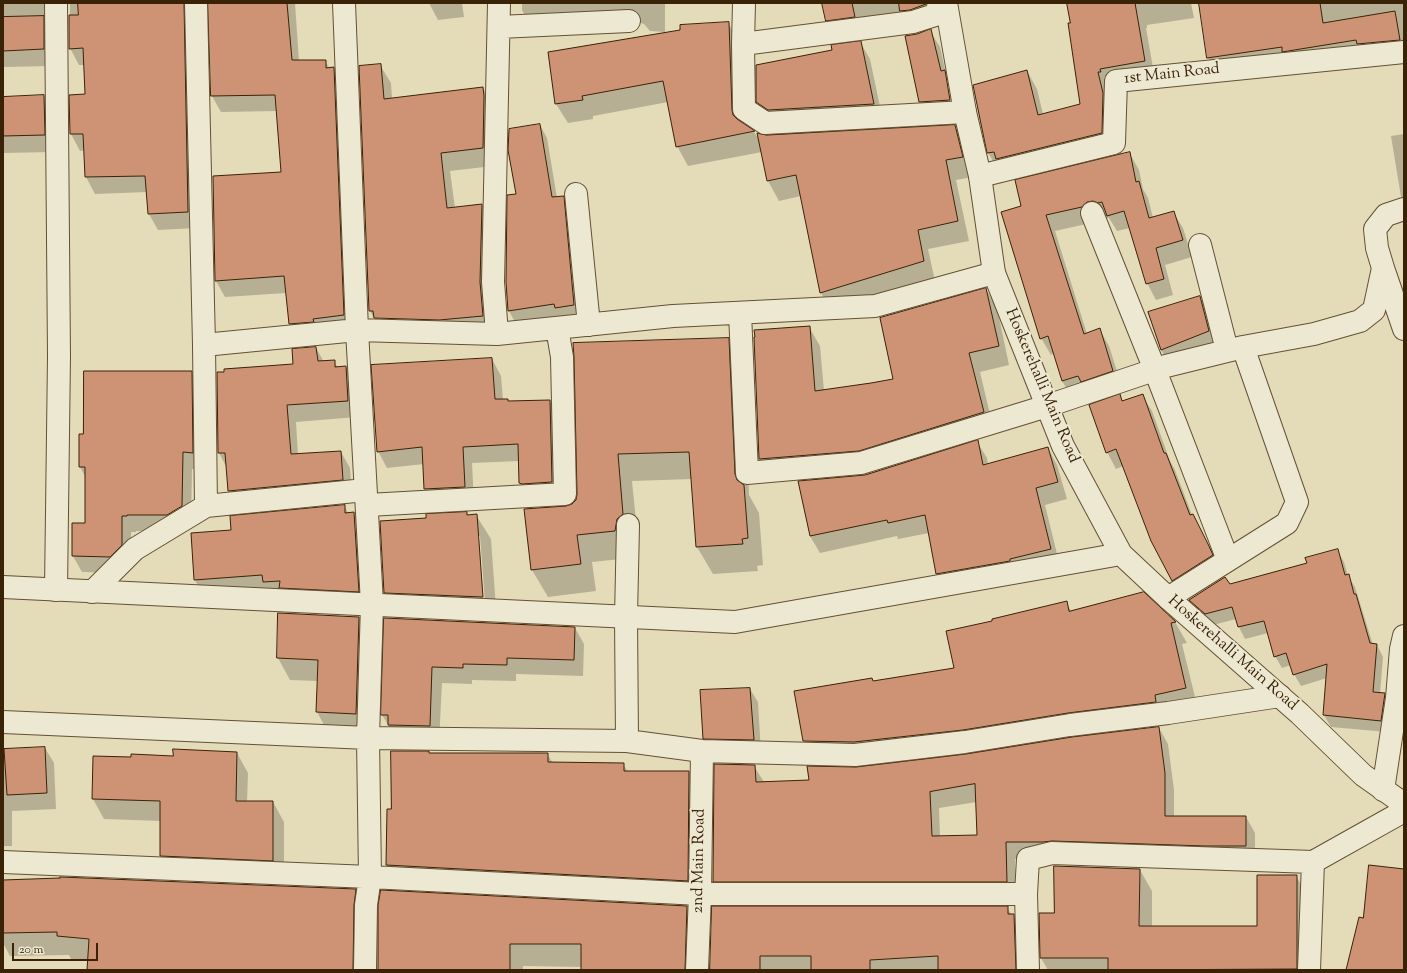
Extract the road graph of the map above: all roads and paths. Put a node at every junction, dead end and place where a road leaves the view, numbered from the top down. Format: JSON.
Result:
{"nodes":[{"id":1,"x":56,"y":3,"type":"edge"},
{"id":2,"x":196,"y":3,"type":"edge"},
{"id":3,"x":344,"y":3,"type":"edge"},
{"id":4,"x":499,"y":3,"type":"edge"},
{"id":5,"x":744,"y":3,"type":"edge"},
{"id":6,"x":940,"y":3,"type":"edge"},
{"id":7,"x":946,"y":3,"type":"edge"},
{"id":8,"x":629,"y":21,"type":"dead end"},
{"id":9,"x":499,"y":27,"type":"junction"},
{"id":10,"x":743,"y":44,"type":"junction"},
{"id":11,"x":1404,"y":52,"type":"edge"},
{"id":12,"x":964,"y":112,"type":"junction"},
{"id":13,"x":980,"y":176,"type":"junction"},
{"id":14,"x":576,"y":194,"type":"dead end"},
{"id":15,"x":1403,"y":210,"type":"edge"},
{"id":16,"x":1092,"y":213,"type":"dead end"},
{"id":17,"x":1200,"y":245,"type":"dead end"},
{"id":18,"x":1383,"y":268,"type":"junction"},
{"id":19,"x":994,"y":273,"type":"junction"},
{"id":20,"x":740,"y":313,"type":"junction"},
{"id":21,"x":1403,"y":323,"type":"edge"},
{"id":22,"x":589,"y":325,"type":"junction"},
{"id":23,"x":557,"y":328,"type":"junction"},
{"id":24,"x":357,"y":330,"type":"junction"},
{"id":25,"x":497,"y":334,"type":"junction"},
{"id":26,"x":204,"y":345,"type":"junction"},
{"id":27,"x":1235,"y":349,"type":"junction"},
{"id":28,"x":1155,"y":370,"type":"junction"},
{"id":29,"x":1047,"y":406,"type":"junction"},
{"id":30,"x":366,"y":498,"type":"junction"},
{"id":31,"x":206,"y":506,"type":"junction"},
{"id":32,"x":628,"y":525,"type":"dead end"},
{"id":33,"x":1121,"y":554,"type":"junction"},
{"id":34,"x":1228,"y":560,"type":"junction"},
{"id":35,"x":3,"y":587,"type":"edge"},
{"id":36,"x":56,"y":590,"type":"junction"},
{"id":37,"x":92,"y":592,"type":"junction"},
{"id":38,"x":1168,"y":598,"type":"junction"},
{"id":39,"x":372,"y":604,"type":"junction"},
{"id":40,"x":626,"y":617,"type":"junction"},
{"id":41,"x":1403,"y":645,"type":"edge"},
{"id":42,"x":1280,"y":696,"type":"junction"},
{"id":43,"x":3,"y":722,"type":"edge"},
{"id":44,"x":368,"y":738,"type":"junction"},
{"id":45,"x":627,"y":741,"type":"junction"},
{"id":46,"x":702,"y":751,"type":"junction"},
{"id":47,"x":1383,"y":790,"type":"junction"},
{"id":48,"x":1404,"y":804,"type":"edge"},
{"id":49,"x":1404,"y":811,"type":"edge"},
{"id":50,"x":3,"y":862,"type":"edge"},
{"id":51,"x":1313,"y":862,"type":"junction"},
{"id":52,"x":370,"y":877,"type":"junction"},
{"id":53,"x":700,"y":894,"type":"junction"},
{"id":54,"x":1026,"y":894,"type":"junction"},
{"id":55,"x":365,"y":970,"type":"edge"},
{"id":56,"x":697,"y":970,"type":"edge"},
{"id":57,"x":1028,"y":970,"type":"edge"},
{"id":58,"x":1308,"y":970,"type":"edge"}],
"edges":[{"from":1,"to":36,"type":"street"},
{"from":2,"to":26,"type":"street"},
{"from":3,"to":24,"type":"street"},
{"from":4,"to":9,"type":"street"},
{"from":5,"to":10,"type":"street"},
{"from":6,"to":10,"type":"street"},
{"from":7,"to":12,"type":"street","name":"Hoskerehalli Main Road"},
{"from":8,"to":9,"type":"street"},
{"from":9,"to":25,"type":"street"},
{"from":10,"to":12,"type":"street"},
{"from":11,"to":13,"type":"street","name":"1st Main Road"},
{"from":12,"to":13,"type":"street","name":"Hoskerehalli Main Road"},
{"from":13,"to":19,"type":"street","name":"Hoskerehalli Main Road"},
{"from":14,"to":22,"type":"street"},
{"from":15,"to":18,"type":"street"},
{"from":16,"to":28,"type":"street"},
{"from":17,"to":27,"type":"street"},
{"from":18,"to":21,"type":"street"},
{"from":18,"to":27,"type":"street"},
{"from":19,"to":20,"type":"street"},
{"from":19,"to":29,"type":"street","name":"Hoskerehalli Main Road"},
{"from":20,"to":22,"type":"street"},
{"from":20,"to":29,"type":"street"},
{"from":22,"to":23,"type":"street"},
{"from":23,"to":25,"type":"street"},
{"from":23,"to":30,"type":"street"},
{"from":24,"to":25,"type":"street"},
{"from":24,"to":26,"type":"street"},
{"from":24,"to":30,"type":"street"},
{"from":26,"to":31,"type":"street"},
{"from":27,"to":28,"type":"street"},
{"from":27,"to":34,"type":"street"},
{"from":28,"to":29,"type":"street"},
{"from":28,"to":34,"type":"street"},
{"from":29,"to":33,"type":"street","name":"Hoskerehalli Main Road"},
{"from":30,"to":31,"type":"street"},
{"from":30,"to":39,"type":"street"},
{"from":31,"to":37,"type":"street"},
{"from":32,"to":40,"type":"street"},
{"from":33,"to":38,"type":"street","name":"Hoskerehalli Main Road"},
{"from":33,"to":40,"type":"street"},
{"from":34,"to":38,"type":"street"},
{"from":35,"to":36,"type":"street"},
{"from":36,"to":37,"type":"street"},
{"from":37,"to":39,"type":"street"},
{"from":38,"to":42,"type":"street","name":"Hoskerehalli Main Road"},
{"from":39,"to":40,"type":"street"},
{"from":39,"to":44,"type":"street"},
{"from":40,"to":45,"type":"street"},
{"from":41,"to":47,"type":"street"},
{"from":42,"to":46,"type":"street"},
{"from":42,"to":47,"type":"street","name":"Hoskerehalli Main Road"},
{"from":43,"to":44,"type":"street"},
{"from":44,"to":45,"type":"street"},
{"from":44,"to":52,"type":"street"},
{"from":45,"to":46,"type":"street"},
{"from":46,"to":53,"type":"street","name":"2nd Main Road"},
{"from":47,"to":48,"type":"street","name":"Hoskerehalli Main Road"},
{"from":49,"to":51,"type":"street"},
{"from":50,"to":52,"type":"street"},
{"from":51,"to":54,"type":"street"},
{"from":51,"to":58,"type":"street"},
{"from":52,"to":53,"type":"street"},
{"from":52,"to":55,"type":"street"},
{"from":53,"to":54,"type":"street"},
{"from":53,"to":56,"type":"street","name":"2nd Main Road"},
{"from":54,"to":57,"type":"street"}]}
